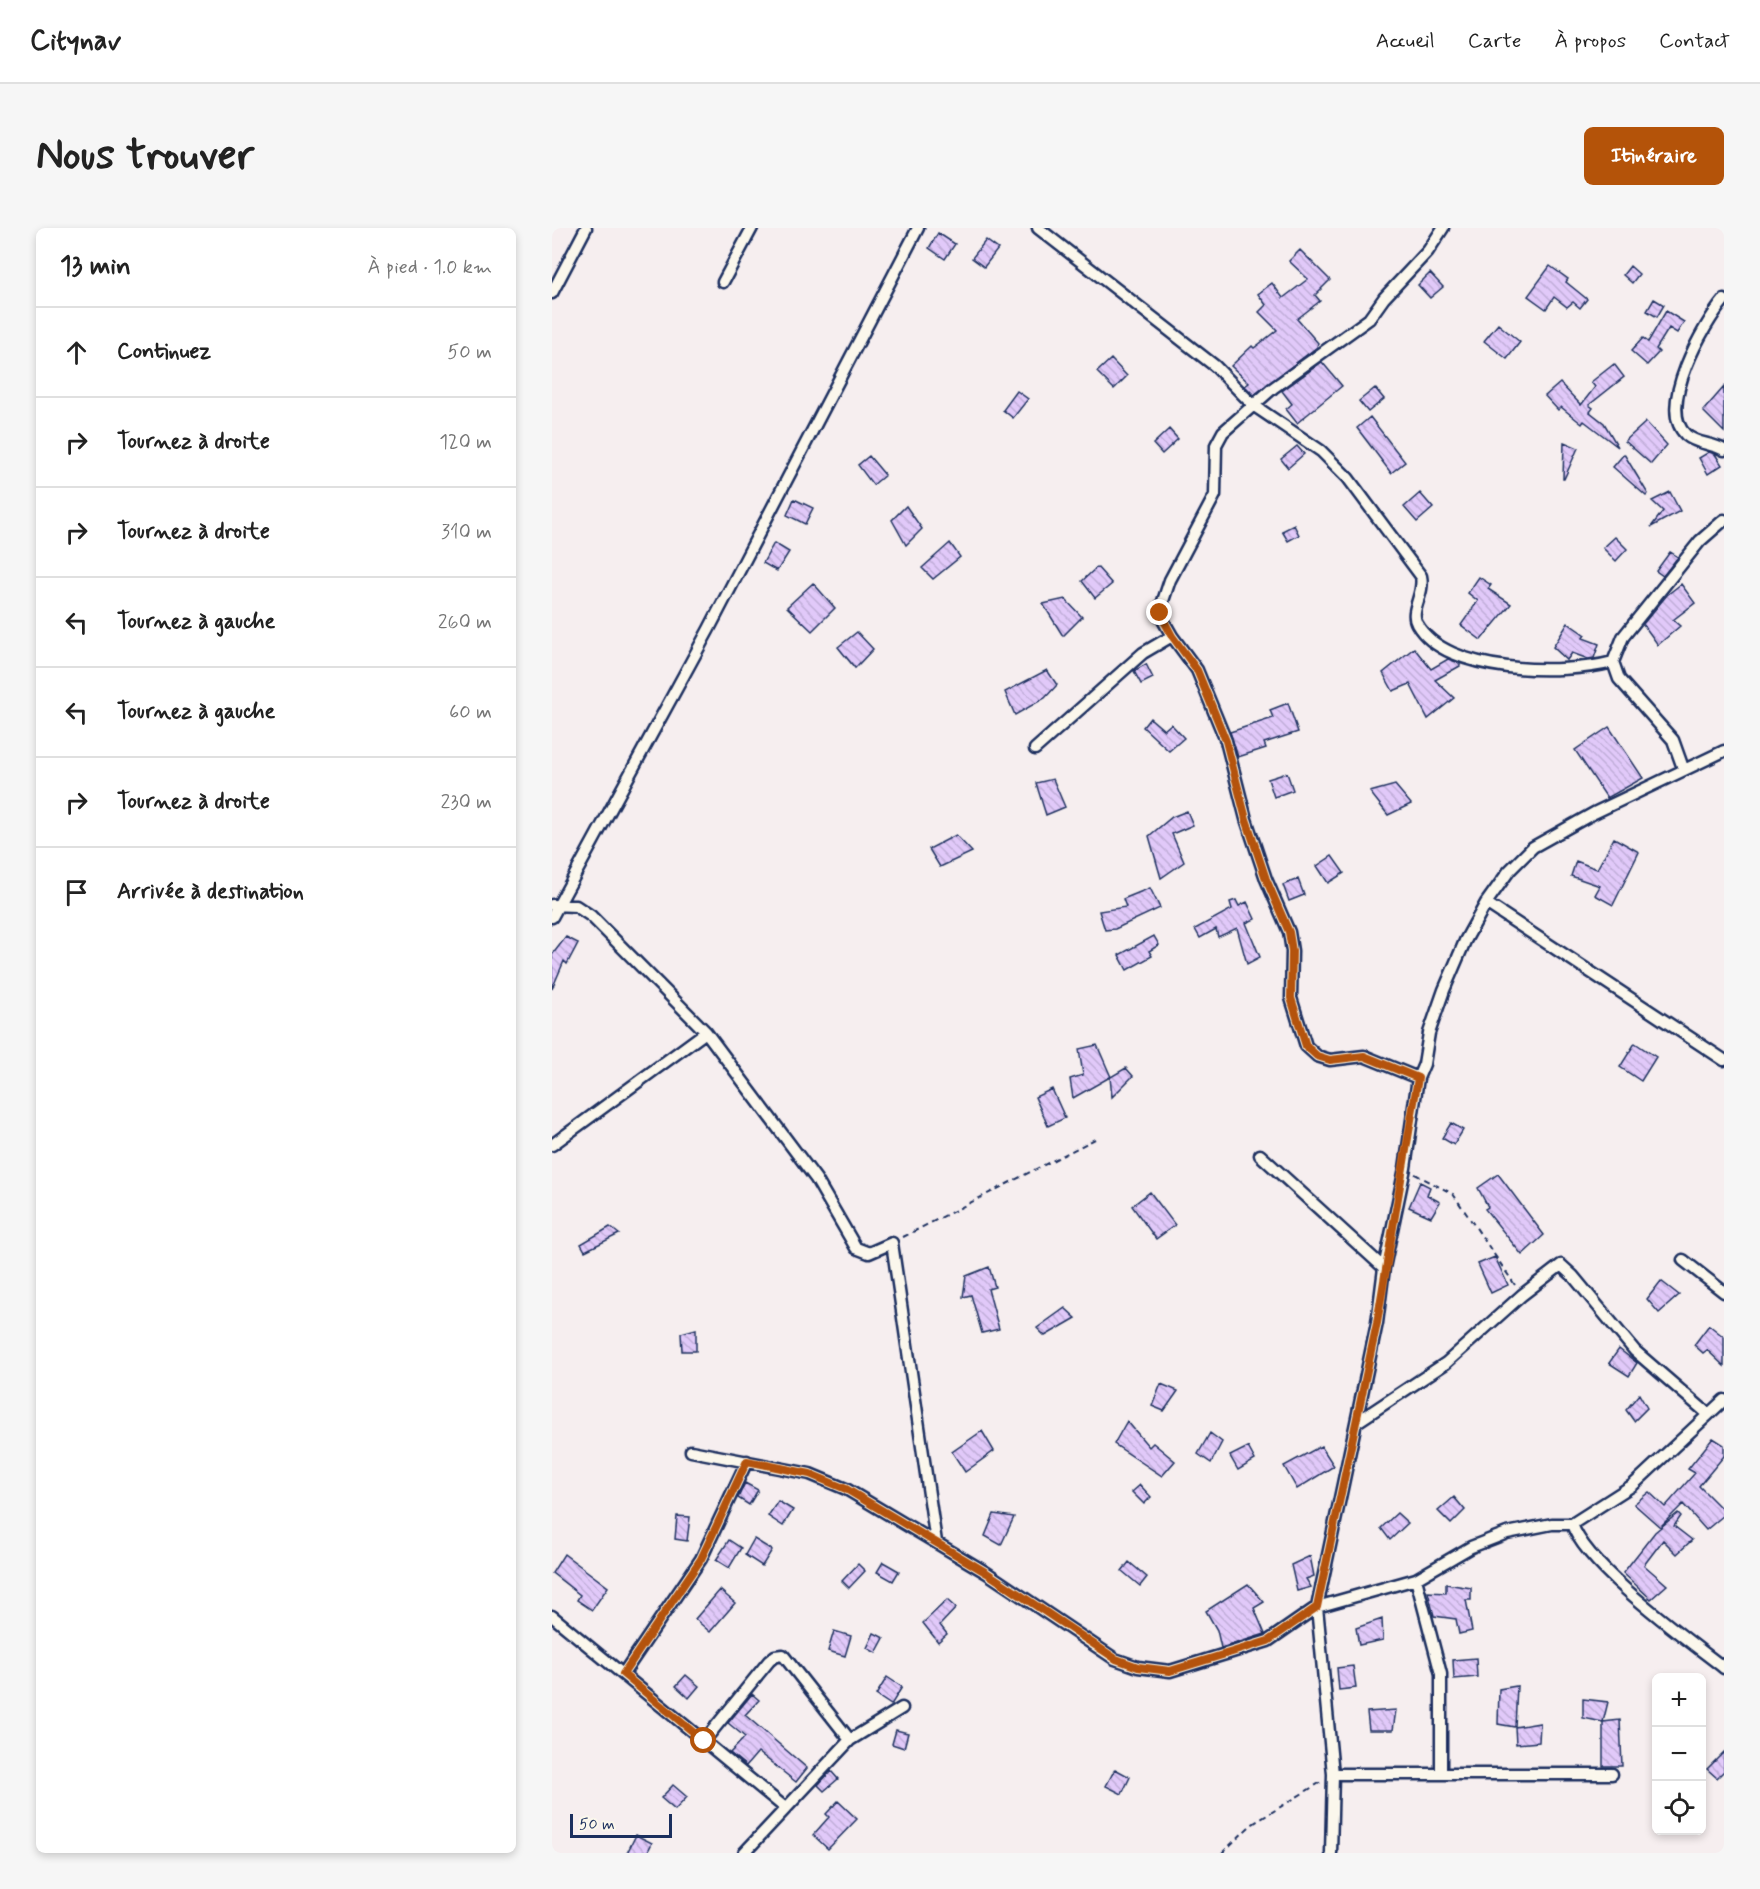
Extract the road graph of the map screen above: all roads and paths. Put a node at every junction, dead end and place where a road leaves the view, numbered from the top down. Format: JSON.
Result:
{"nodes":[{"id":1,"x":585,"y":228,"type":"edge"},
{"id":2,"x":752,"y":228,"type":"edge"},
{"id":3,"x":918,"y":228,"type":"edge"},
{"id":4,"x":1038,"y":228,"type":"edge"},
{"id":5,"x":1443,"y":228,"type":"edge"},
{"id":6,"x":723,"y":282,"type":"dead end"},
{"id":7,"x":552,"y":293,"type":"edge"},
{"id":8,"x":1724,"y":300,"type":"edge"},
{"id":9,"x":1253,"y":405,"type":"junction"},
{"id":10,"x":1724,"y":450,"type":"edge"},
{"id":11,"x":1724,"y":520,"type":"edge"},
{"id":12,"x":1172,"y":636,"type":"junction"},
{"id":13,"x":1613,"y":662,"type":"junction"},
{"id":14,"x":1035,"y":749,"type":"dead end"},
{"id":15,"x":1724,"y":751,"type":"edge"},
{"id":16,"x":1683,"y":768,"type":"junction"},
{"id":17,"x":1486,"y":903,"type":"junction"},
{"id":18,"x":555,"y":905,"type":"edge"},
{"id":19,"x":552,"y":917,"type":"edge"},
{"id":20,"x":706,"y":1032,"type":"junction"},
{"id":21,"x":1724,"y":1060,"type":"edge"},
{"id":22,"x":1418,"y":1078,"type":"junction"},
{"id":23,"x":1095,"y":1139,"type":"dead end"},
{"id":24,"x":552,"y":1145,"type":"edge"},
{"id":25,"x":1260,"y":1155,"type":"dead end"},
{"id":26,"x":1405,"y":1168,"type":"junction"},
{"id":27,"x":892,"y":1243,"type":"junction"},
{"id":28,"x":1683,"y":1260,"type":"dead end"},
{"id":29,"x":1384,"y":1268,"type":"junction"},
{"id":30,"x":1724,"y":1292,"type":"edge"},
{"id":31,"x":1522,"y":1295,"type":"junction"},
{"id":32,"x":1724,"y":1400,"type":"edge"},
{"id":33,"x":1708,"y":1414,"type":"junction"},
{"id":34,"x":1356,"y":1422,"type":"junction"},
{"id":35,"x":691,"y":1451,"type":"dead end"},
{"id":36,"x":747,"y":1461,"type":"junction"},
{"id":37,"x":1572,"y":1524,"type":"junction"},
{"id":38,"x":936,"y":1542,"type":"junction"},
{"id":39,"x":1416,"y":1579,"type":"junction"},
{"id":40,"x":1317,"y":1607,"type":"junction"},
{"id":41,"x":552,"y":1616,"type":"edge"},
{"id":42,"x":1724,"y":1668,"type":"edge"},
{"id":43,"x":623,"y":1674,"type":"junction"},
{"id":44,"x":902,"y":1708,"type":"dead end"},
{"id":45,"x":850,"y":1740,"type":"junction"},
{"id":46,"x":704,"y":1741,"type":"junction"},
{"id":47,"x":1441,"y":1773,"type":"junction"},
{"id":48,"x":1333,"y":1774,"type":"junction"},
{"id":49,"x":1612,"y":1774,"type":"dead end"},
{"id":50,"x":784,"y":1808,"type":"junction"},
{"id":51,"x":744,"y":1853,"type":"edge"},
{"id":52,"x":1222,"y":1853,"type":"edge"},
{"id":53,"x":1332,"y":1853,"type":"edge"}],
"edges":[{"from":1,"to":7,"type":"street"},
{"from":2,"to":6,"type":"street"},
{"from":3,"to":18,"type":"street"},
{"from":4,"to":9,"type":"street"},
{"from":5,"to":9,"type":"street"},
{"from":8,"to":10,"type":"street"},
{"from":9,"to":12,"type":"street"},
{"from":9,"to":13,"type":"street"},
{"from":11,"to":13,"type":"street"},
{"from":12,"to":14,"type":"street"},
{"from":12,"to":22,"type":"street"},
{"from":13,"to":16,"type":"street"},
{"from":15,"to":16,"type":"street"},
{"from":16,"to":17,"type":"street"},
{"from":17,"to":21,"type":"street"},
{"from":17,"to":22,"type":"street"},
{"from":18,"to":19,"type":"street"},
{"from":18,"to":20,"type":"street"},
{"from":20,"to":24,"type":"street"},
{"from":20,"to":27,"type":"street"},
{"from":22,"to":26,"type":"street"},
{"from":23,"to":27,"type":"path"},
{"from":25,"to":29,"type":"street"},
{"from":26,"to":29,"type":"street"},
{"from":26,"to":31,"type":"path"},
{"from":27,"to":38,"type":"street"},
{"from":28,"to":30,"type":"street"},
{"from":29,"to":34,"type":"street"},
{"from":31,"to":33,"type":"street"},
{"from":31,"to":34,"type":"street"},
{"from":32,"to":33,"type":"street"},
{"from":33,"to":37,"type":"street"},
{"from":34,"to":40,"type":"street"},
{"from":35,"to":36,"type":"street"},
{"from":36,"to":38,"type":"street"},
{"from":36,"to":43,"type":"street"},
{"from":37,"to":39,"type":"street"},
{"from":37,"to":42,"type":"street"},
{"from":38,"to":40,"type":"street"},
{"from":39,"to":40,"type":"street"},
{"from":39,"to":47,"type":"street"},
{"from":40,"to":48,"type":"street"},
{"from":41,"to":43,"type":"street"},
{"from":43,"to":46,"type":"street"},
{"from":44,"to":45,"type":"street"},
{"from":45,"to":46,"type":"street"},
{"from":45,"to":50,"type":"street"},
{"from":46,"to":50,"type":"street"},
{"from":47,"to":48,"type":"street"},
{"from":47,"to":49,"type":"street"},
{"from":48,"to":52,"type":"path"},
{"from":48,"to":53,"type":"street"},
{"from":50,"to":51,"type":"street"}]}
